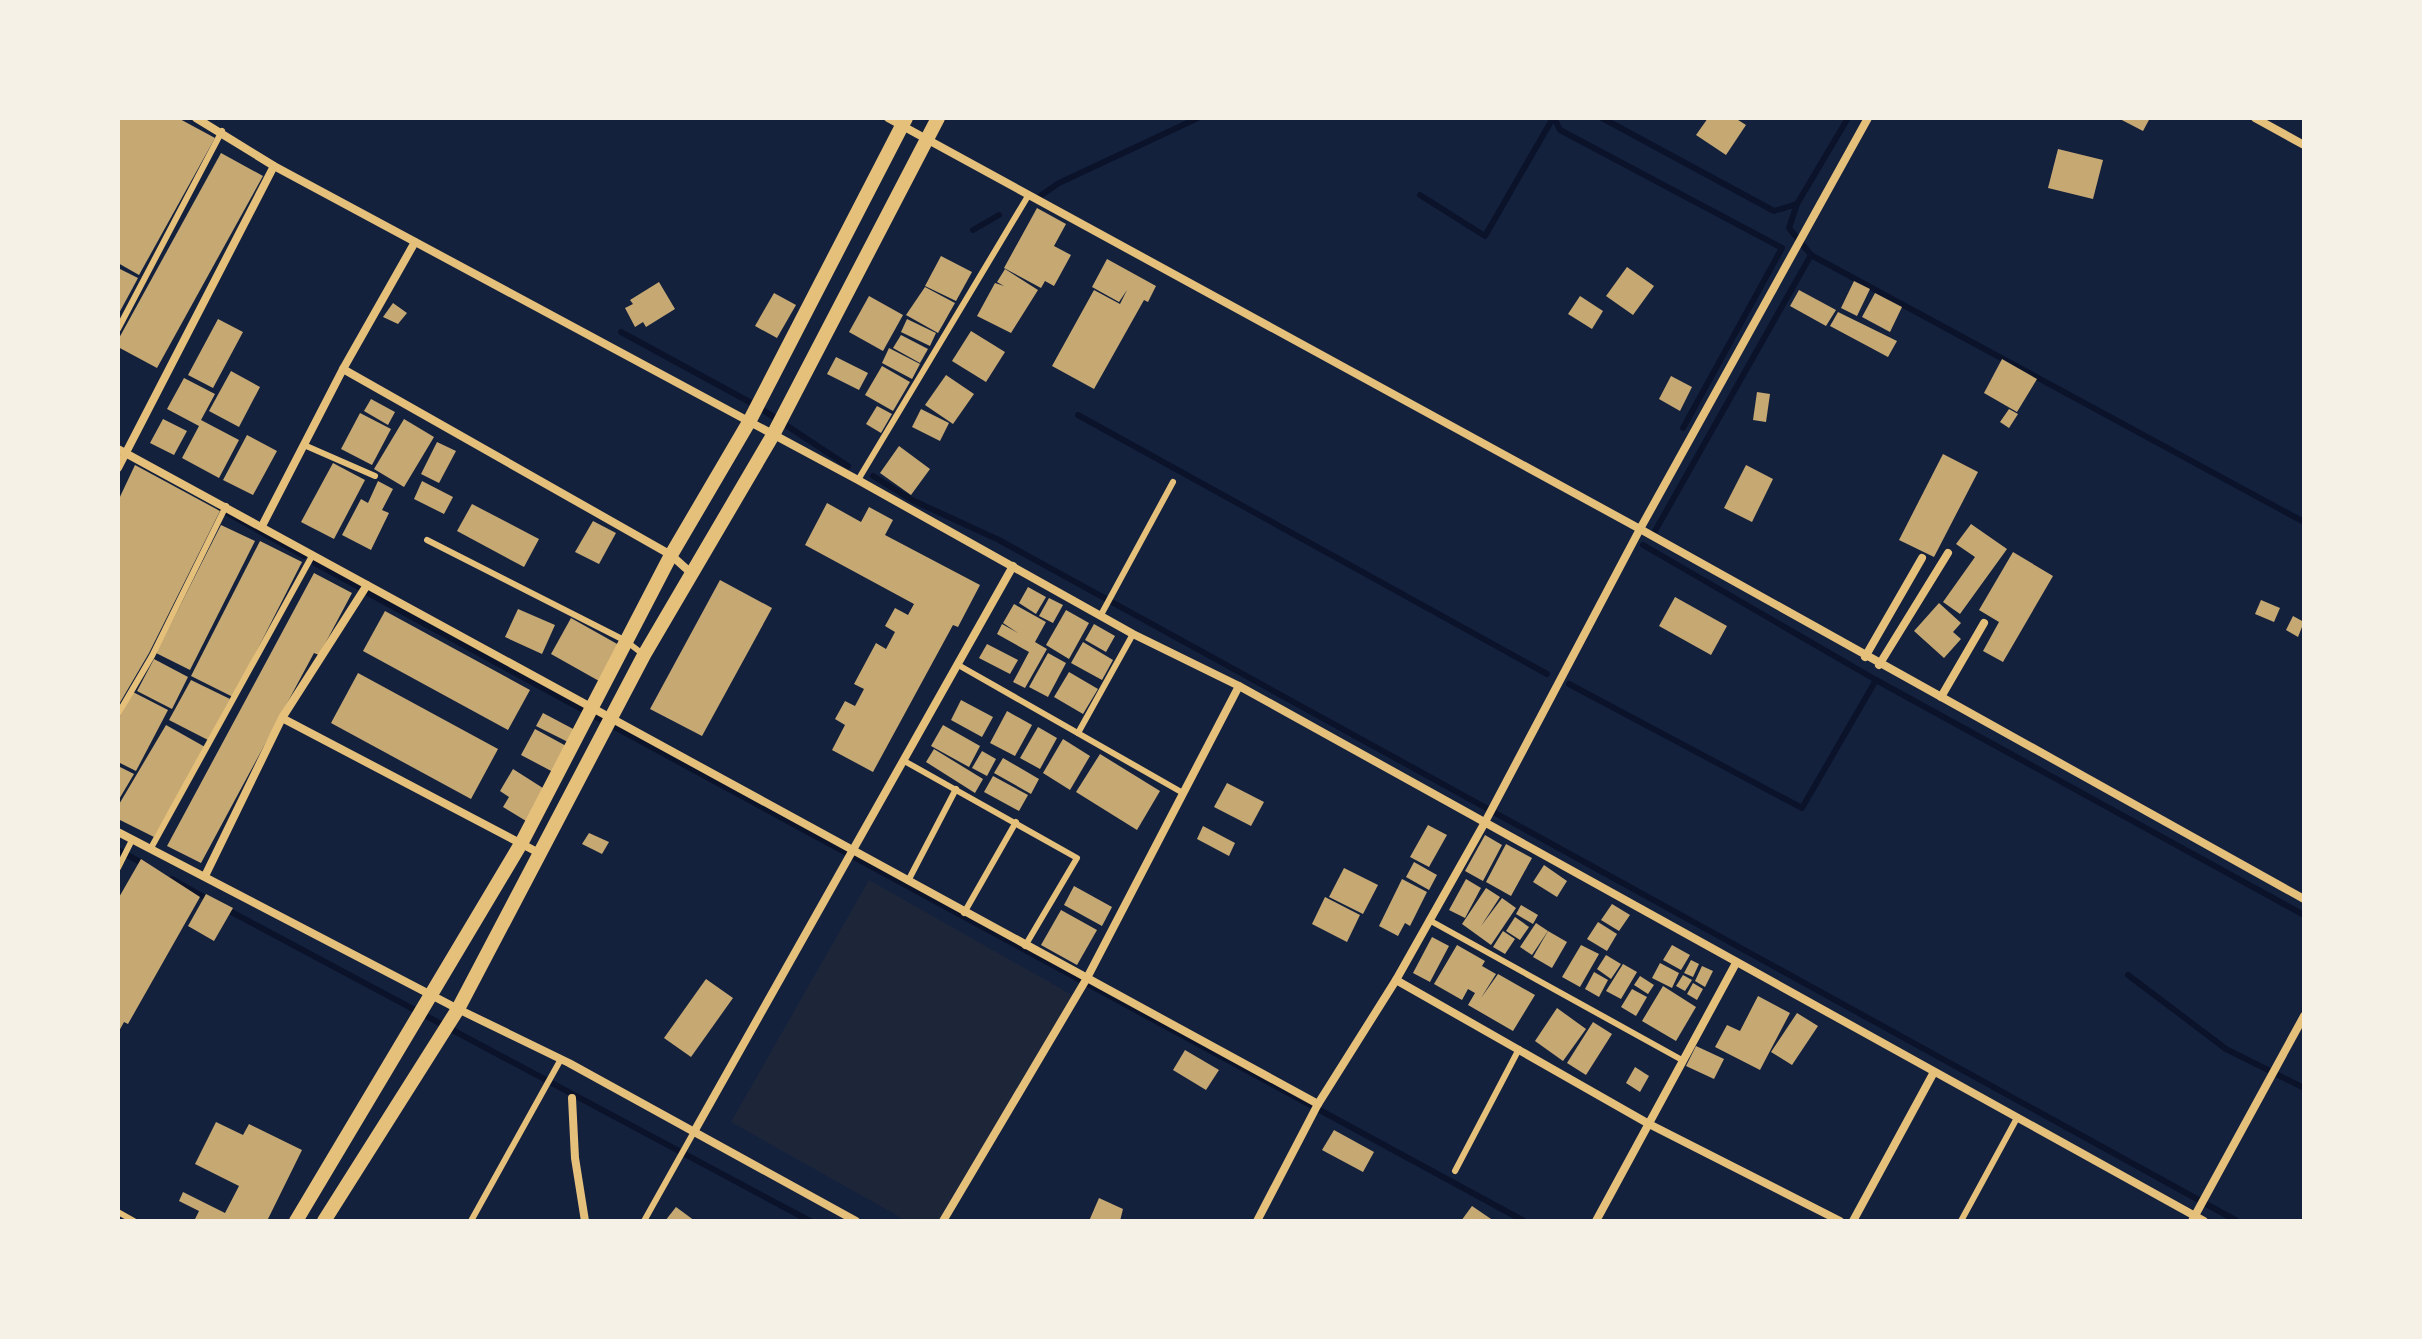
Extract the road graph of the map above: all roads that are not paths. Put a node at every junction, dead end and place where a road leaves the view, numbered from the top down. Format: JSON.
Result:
{"nodes":[{"id":1,"x":196,"y":118,"type":"edge"},
{"id":2,"x":938,"y":118,"type":"edge"},
{"id":3,"x":1868,"y":118,"type":"edge"},
{"id":4,"x":2255,"y":118,"type":"edge"},
{"id":5,"x":898,"y":120,"type":"edge"},
{"id":6,"x":222,"y":131,"type":"junction"},
{"id":7,"x":927,"y":137,"type":"junction"},
{"id":8,"x":2304,"y":145,"type":"edge"},
{"id":9,"x":274,"y":166,"type":"junction"},
{"id":10,"x":1028,"y":196,"type":"junction"},
{"id":11,"x":415,"y":242,"type":"junction"},
{"id":12,"x":118,"y":329,"type":"edge"},
{"id":13,"x":343,"y":369,"type":"junction"},
{"id":14,"x":749,"y":422,"type":"junction"},
{"id":15,"x":773,"y":435,"type":"junction"},
{"id":16,"x":304,"y":445,"type":"junction"},
{"id":17,"x":122,"y":451,"type":"edge"},
{"id":18,"x":118,"y":468,"type":"edge"},
{"id":19,"x":375,"y":476,"type":"dead end"},
{"id":20,"x":858,"y":480,"type":"junction"},
{"id":21,"x":1173,"y":482,"type":"dead end"},
{"id":22,"x":226,"y":506,"type":"junction"},
{"id":23,"x":262,"y":526,"type":"junction"},
{"id":24,"x":1640,"y":529,"type":"junction"},
{"id":25,"x":427,"y":540,"type":"dead end"},
{"id":26,"x":1948,"y":553,"type":"dead end"},
{"id":27,"x":671,"y":555,"type":"junction"},
{"id":28,"x":312,"y":556,"type":"junction"},
{"id":29,"x":1922,"y":558,"type":"dead end"},
{"id":30,"x":1013,"y":566,"type":"junction"},
{"id":31,"x":691,"y":573,"type":"junction"},
{"id":32,"x":367,"y":585,"type":"junction"},
{"id":33,"x":1102,"y":613,"type":"junction"},
{"id":34,"x":1984,"y":623,"type":"dead end"},
{"id":35,"x":1133,"y":634,"type":"junction"},
{"id":36,"x":626,"y":641,"type":"junction"},
{"id":37,"x":644,"y":655,"type":"junction"},
{"id":38,"x":1865,"y":657,"type":"junction"},
{"id":39,"x":1879,"y":665,"type":"junction"},
{"id":40,"x":960,"y":666,"type":"junction"},
{"id":41,"x":1239,"y":686,"type":"junction"},
{"id":42,"x":1941,"y":697,"type":"junction"},
{"id":43,"x":601,"y":712,"type":"junction"},
{"id":44,"x":118,"y":714,"type":"edge"},
{"id":45,"x":282,"y":718,"type":"junction"},
{"id":46,"x":1078,"y":733,"type":"junction"},
{"id":47,"x":906,"y":762,"type":"junction"},
{"id":48,"x":956,"y":789,"type":"junction"},
{"id":49,"x":1183,"y":793,"type":"junction"},
{"id":50,"x":1016,"y":822,"type":"junction"},
{"id":51,"x":1484,"y":824,"type":"junction"},
{"id":52,"x":118,"y":832,"type":"edge"},
{"id":53,"x":132,"y":840,"type":"junction"},
{"id":54,"x":522,"y":842,"type":"junction"},
{"id":55,"x":151,"y":848,"type":"junction"},
{"id":56,"x":853,"y":853,"type":"junction"},
{"id":57,"x":542,"y":855,"type":"junction"},
{"id":58,"x":118,"y":868,"type":"edge"},
{"id":59,"x":205,"y":876,"type":"junction"},
{"id":60,"x":908,"y":881,"type":"junction"},
{"id":61,"x":2304,"y":899,"type":"edge"},
{"id":62,"x":964,"y":913,"type":"junction"},
{"id":63,"x":1428,"y":920,"type":"junction"},
{"id":64,"x":1025,"y":946,"type":"junction"},
{"id":65,"x":1736,"y":963,"type":"junction"},
{"id":66,"x":1087,"y":978,"type":"junction"},
{"id":67,"x":1396,"y":980,"type":"junction"},
{"id":68,"x":432,"y":995,"type":"junction"},
{"id":69,"x":458,"y":1009,"type":"junction"},
{"id":70,"x":2304,"y":1016,"type":"edge"},
{"id":71,"x":1519,"y":1049,"type":"junction"},
{"id":72,"x":561,"y":1059,"type":"junction"},
{"id":73,"x":1682,"y":1060,"type":"junction"},
{"id":74,"x":1934,"y":1072,"type":"junction"},
{"id":75,"x":572,"y":1098,"type":"dead end"},
{"id":76,"x":1318,"y":1104,"type":"junction"},
{"id":77,"x":2017,"y":1118,"type":"junction"},
{"id":78,"x":1649,"y":1124,"type":"junction"},
{"id":79,"x":695,"y":1130,"type":"junction"},
{"id":80,"x":1455,"y":1171,"type":"dead end"},
{"id":81,"x":118,"y":1212,"type":"edge"},
{"id":82,"x":2193,"y":1218,"type":"edge"},
{"id":83,"x":584,"y":1220,"type":"edge"},
{"id":84,"x":134,"y":1221,"type":"edge"},
{"id":85,"x":296,"y":1221,"type":"edge"},
{"id":86,"x":324,"y":1221,"type":"edge"},
{"id":87,"x":471,"y":1221,"type":"edge"},
{"id":88,"x":644,"y":1221,"type":"edge"},
{"id":89,"x":856,"y":1221,"type":"edge"},
{"id":90,"x":943,"y":1221,"type":"edge"},
{"id":91,"x":1257,"y":1221,"type":"edge"},
{"id":92,"x":1596,"y":1221,"type":"edge"},
{"id":93,"x":1840,"y":1221,"type":"edge"},
{"id":94,"x":1853,"y":1221,"type":"edge"},
{"id":95,"x":1961,"y":1221,"type":"edge"},
{"id":96,"x":2204,"y":1221,"type":"edge"}],
"edges":[{"from":1,"to":6,"type":"street"},
{"from":2,"to":7,"type":"street"},
{"from":3,"to":24,"type":"street"},
{"from":4,"to":8,"type":"street"},
{"from":5,"to":7,"type":"street"},
{"from":5,"to":14,"type":"street"},
{"from":6,"to":9,"type":"street"},
{"from":6,"to":12,"type":"lane"},
{"from":7,"to":10,"type":"street"},
{"from":7,"to":15,"type":"street"},
{"from":9,"to":11,"type":"street"},
{"from":9,"to":17,"type":"street"},
{"from":10,"to":20,"type":"lane"},
{"from":10,"to":24,"type":"street"},
{"from":11,"to":13,"type":"street"},
{"from":11,"to":14,"type":"street"},
{"from":13,"to":16,"type":"street"},
{"from":13,"to":27,"type":"street"},
{"from":14,"to":15,"type":"street"},
{"from":14,"to":27,"type":"street"},
{"from":15,"to":20,"type":"street"},
{"from":15,"to":31,"type":"street"},
{"from":16,"to":19,"type":"lane"},
{"from":16,"to":23,"type":"street"},
{"from":17,"to":18,"type":"street"},
{"from":17,"to":22,"type":"street"},
{"from":20,"to":30,"type":"street"},
{"from":21,"to":33,"type":"lane"},
{"from":22,"to":23,"type":"street"},
{"from":22,"to":44,"type":"lane"},
{"from":23,"to":28,"type":"street"},
{"from":24,"to":38,"type":"street"},
{"from":24,"to":51,"type":"street"},
{"from":25,"to":36,"type":"lane"},
{"from":26,"to":39,"type":"street"},
{"from":27,"to":31,"type":"street"},
{"from":27,"to":36,"type":"street"},
{"from":28,"to":32,"type":"street"},
{"from":28,"to":55,"type":"lane"},
{"from":29,"to":38,"type":"street"},
{"from":30,"to":33,"type":"street"},
{"from":30,"to":40,"type":"street"},
{"from":31,"to":37,"type":"street"},
{"from":32,"to":43,"type":"street"},
{"from":32,"to":45,"type":"street"},
{"from":33,"to":35,"type":"street"},
{"from":34,"to":42,"type":"street"},
{"from":35,"to":41,"type":"street"},
{"from":35,"to":46,"type":"lane"},
{"from":36,"to":37,"type":"lane"},
{"from":36,"to":43,"type":"street"},
{"from":37,"to":43,"type":"street"},
{"from":38,"to":39,"type":"street"},
{"from":39,"to":42,"type":"street"},
{"from":40,"to":46,"type":"lane"},
{"from":40,"to":47,"type":"street"},
{"from":41,"to":49,"type":"street"},
{"from":41,"to":51,"type":"street"},
{"from":42,"to":61,"type":"street"},
{"from":43,"to":54,"type":"street"},
{"from":43,"to":56,"type":"street"},
{"from":43,"to":57,"type":"street"},
{"from":45,"to":54,"type":"street"},
{"from":45,"to":59,"type":"street"},
{"from":46,"to":49,"type":"lane"},
{"from":47,"to":48,"type":"lane"},
{"from":47,"to":56,"type":"street"},
{"from":48,"to":50,"type":"lane"},
{"from":48,"to":60,"type":"lane"},
{"from":49,"to":66,"type":"street"},
{"from":50,"to":62,"type":"lane"},
{"from":50,"to":64,"type":"lane"},
{"from":51,"to":63,"type":"street"},
{"from":51,"to":65,"type":"street"},
{"from":52,"to":53,"type":"street"},
{"from":53,"to":55,"type":"street"},
{"from":53,"to":58,"type":"lane"},
{"from":54,"to":57,"type":"street"},
{"from":54,"to":68,"type":"street"},
{"from":55,"to":59,"type":"street"},
{"from":56,"to":60,"type":"street"},
{"from":56,"to":79,"type":"street"},
{"from":57,"to":69,"type":"street"},
{"from":59,"to":68,"type":"street"},
{"from":60,"to":62,"type":"street"},
{"from":62,"to":64,"type":"street"},
{"from":63,"to":67,"type":"street"},
{"from":63,"to":73,"type":"lane"},
{"from":64,"to":66,"type":"street"},
{"from":65,"to":73,"type":"street"},
{"from":65,"to":74,"type":"street"},
{"from":66,"to":76,"type":"street"},
{"from":66,"to":90,"type":"street"},
{"from":67,"to":71,"type":"street"},
{"from":67,"to":76,"type":"street"},
{"from":68,"to":69,"type":"street"},
{"from":68,"to":85,"type":"street"},
{"from":69,"to":72,"type":"street"},
{"from":69,"to":86,"type":"street"},
{"from":70,"to":82,"type":"street"},
{"from":71,"to":78,"type":"street"},
{"from":71,"to":80,"type":"lane"},
{"from":72,"to":79,"type":"street"},
{"from":72,"to":87,"type":"lane"},
{"from":73,"to":78,"type":"street"},
{"from":74,"to":77,"type":"street"},
{"from":74,"to":94,"type":"street"},
{"from":75,"to":83,"type":"street"},
{"from":76,"to":91,"type":"street"},
{"from":77,"to":82,"type":"street"},
{"from":77,"to":95,"type":"lane"},
{"from":78,"to":92,"type":"street"},
{"from":78,"to":93,"type":"street"},
{"from":79,"to":88,"type":"lane"},
{"from":79,"to":89,"type":"street"},
{"from":81,"to":84,"type":"lane"},
{"from":82,"to":96,"type":"street"}]}
